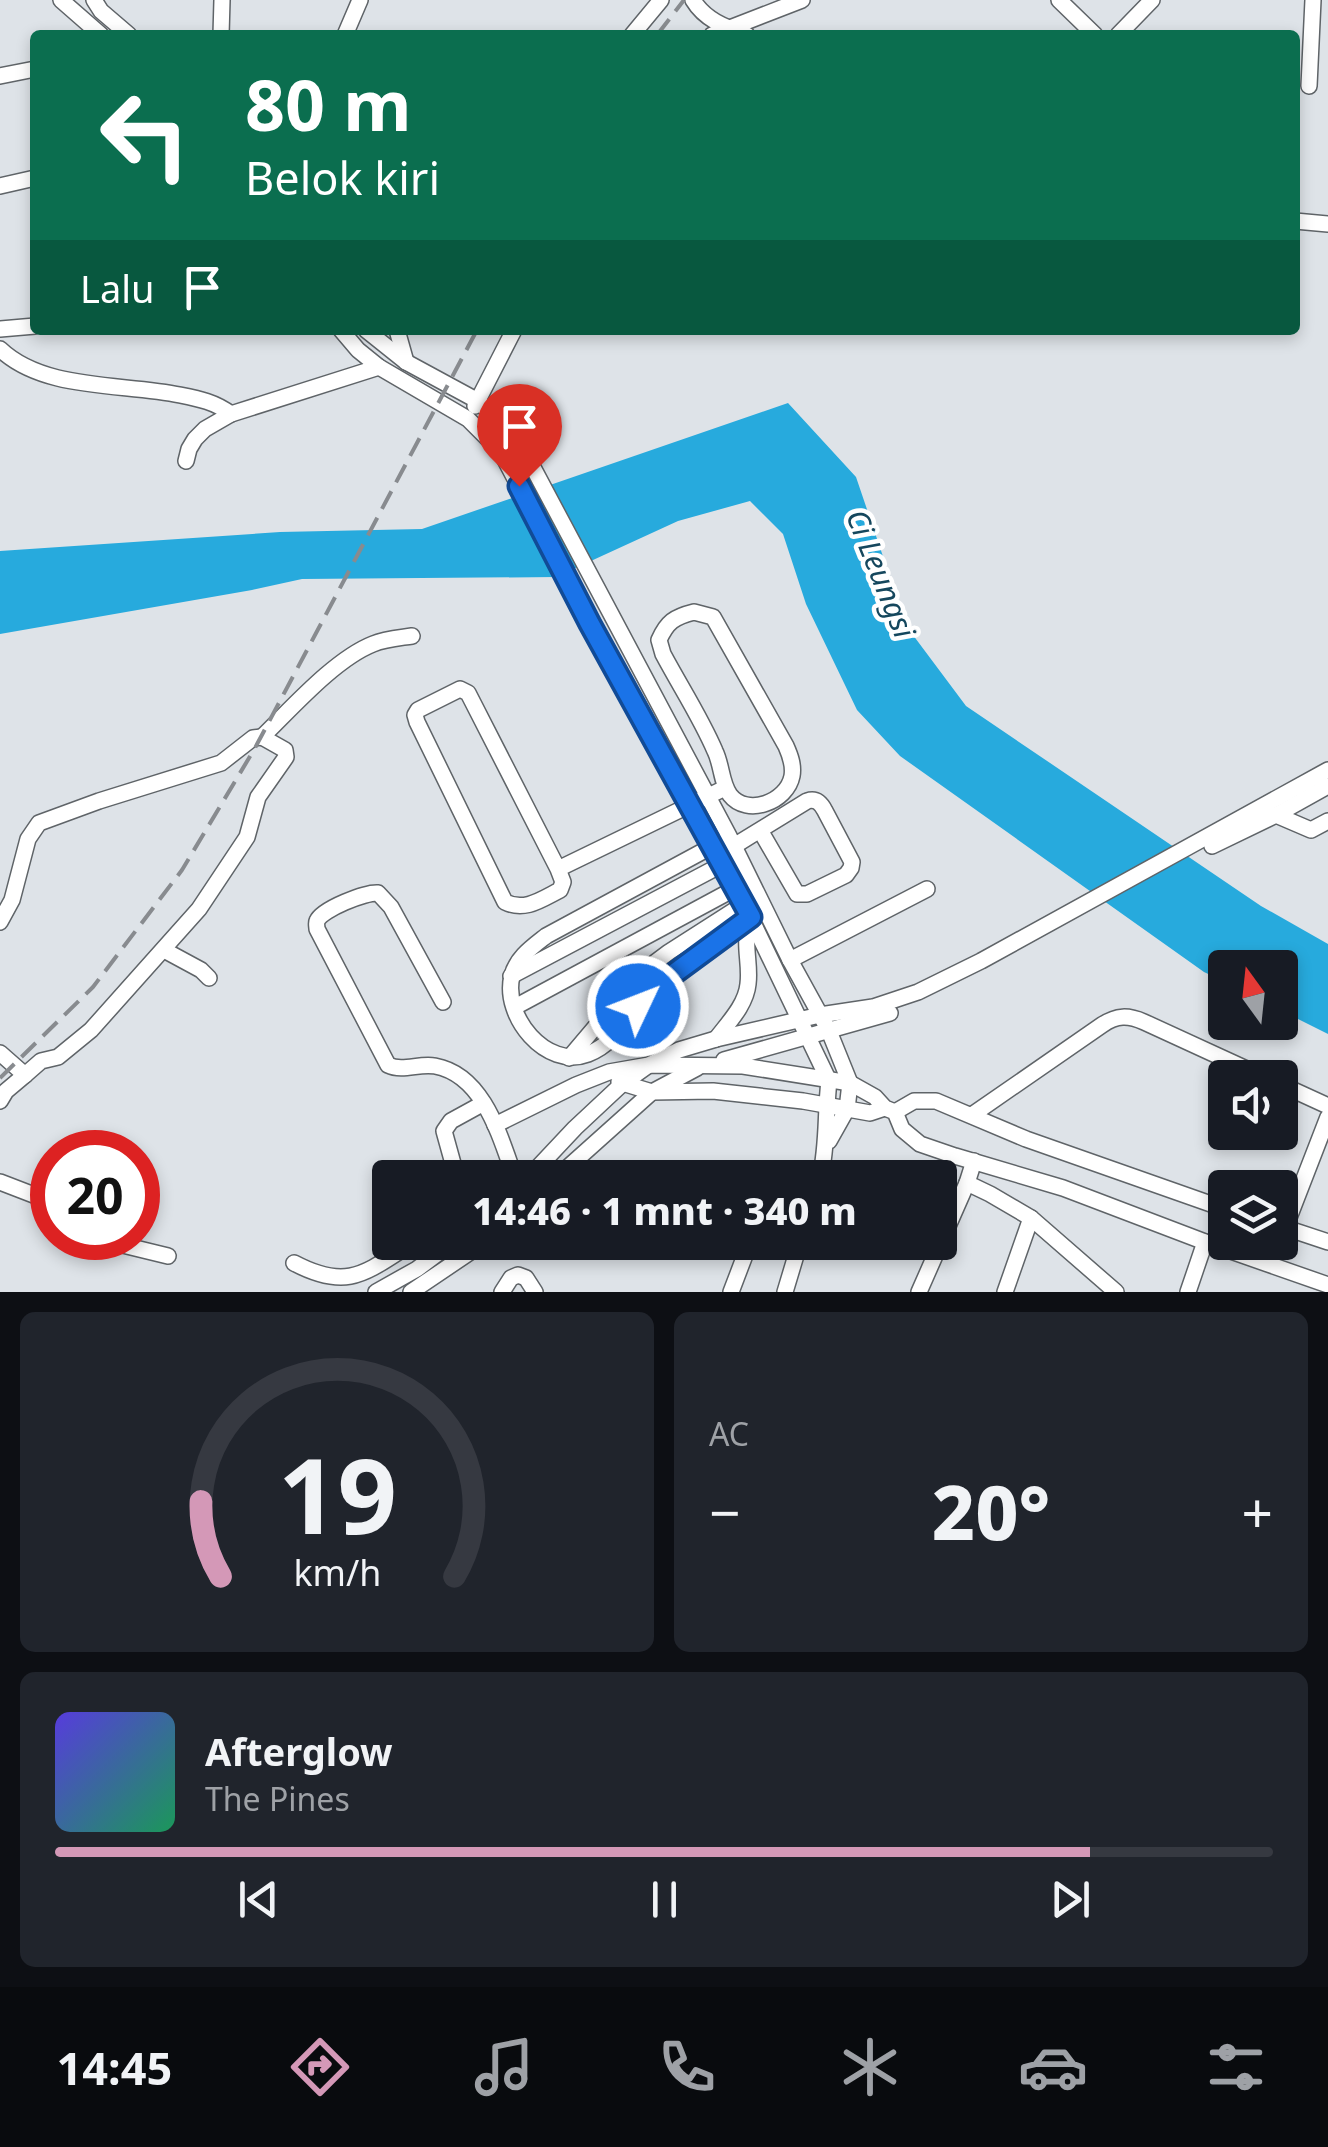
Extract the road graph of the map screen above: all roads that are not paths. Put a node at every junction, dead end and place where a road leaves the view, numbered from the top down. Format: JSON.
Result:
{"nodes":[{"id":1,"x":61,"y":0,"type":"edge"},
{"id":2,"x":94,"y":0,"type":"edge"},
{"id":3,"x":222,"y":0,"type":"edge"},
{"id":4,"x":360,"y":0,"type":"edge"},
{"id":5,"x":660,"y":0,"type":"edge"},
{"id":6,"x":693,"y":0,"type":"edge"},
{"id":7,"x":802,"y":0,"type":"edge"},
{"id":8,"x":1059,"y":0,"type":"edge"},
{"id":9,"x":1152,"y":0,"type":"edge"},
{"id":10,"x":1313,"y":0,"type":"edge"},
{"id":11,"x":729,"y":28,"type":"junction"},
{"id":12,"x":95,"y":30,"type":"edge"},
{"id":13,"x":123,"y":30,"type":"edge"},
{"id":14,"x":221,"y":30,"type":"edge"},
{"id":15,"x":348,"y":30,"type":"edge"},
{"id":16,"x":636,"y":30,"type":"edge"},
{"id":17,"x":724,"y":30,"type":"edge"},
{"id":18,"x":734,"y":30,"type":"edge"},
{"id":19,"x":1090,"y":30,"type":"edge"},
{"id":20,"x":1123,"y":30,"type":"edge"},
{"id":21,"x":30,"y":71,"type":"edge"},
{"id":22,"x":0,"y":76,"type":"edge"},
{"id":23,"x":1309,"y":86,"type":"dead end"},
{"id":24,"x":30,"y":179,"type":"edge"},
{"id":25,"x":0,"y":186,"type":"edge"},
{"id":26,"x":1300,"y":221,"type":"edge"},
{"id":27,"x":1328,"y":224,"type":"edge"},
{"id":28,"x":30,"y":326,"type":"edge"},
{"id":29,"x":0,"y":329,"type":"edge"},
{"id":30,"x":344,"y":335,"type":"edge"},
{"id":31,"x":372,"y":335,"type":"edge"},
{"id":32,"x":399,"y":335,"type":"edge"},
{"id":33,"x":511,"y":335,"type":"edge"},
{"id":34,"x":0,"y":349,"type":"edge"},
{"id":35,"x":406,"y":362,"type":"junction"},
{"id":36,"x":378,"y":367,"type":"junction"},
{"id":37,"x":478,"y":401,"type":"junction"},
{"id":38,"x":231,"y":414,"type":"junction"},
{"id":39,"x":468,"y":418,"type":"junction"},
{"id":40,"x":186,"y":461,"type":"dead end"},
{"id":41,"x":412,"y":636,"type":"dead end"},
{"id":42,"x":262,"y":736,"type":"junction"},
{"id":43,"x":1328,"y":770,"type":"edge"},
{"id":44,"x":1328,"y":786,"type":"edge"},
{"id":45,"x":726,"y":788,"type":"junction"},
{"id":46,"x":708,"y":797,"type":"junction"},
{"id":47,"x":690,"y":805,"type":"junction"},
{"id":48,"x":1276,"y":815,"type":"junction"},
{"id":49,"x":1328,"y":821,"type":"edge"},
{"id":50,"x":760,"y":830,"type":"junction"},
{"id":51,"x":1311,"y":830,"type":"junction"},
{"id":52,"x":1328,"y":839,"type":"edge"},
{"id":53,"x":732,"y":841,"type":"junction"},
{"id":54,"x":1206,"y":844,"type":"junction"},
{"id":55,"x":714,"y":846,"type":"junction"},
{"id":56,"x":723,"y":864,"type":"junction"},
{"id":57,"x":558,"y":870,"type":"junction"},
{"id":58,"x":736,"y":888,"type":"junction"},
{"id":59,"x":928,"y":889,"type":"dead end"},
{"id":60,"x":1077,"y":912,"type":"junction"},
{"id":61,"x":749,"y":914,"type":"junction"},
{"id":62,"x":0,"y":922,"type":"edge"},
{"id":63,"x":164,"y":950,"type":"junction"},
{"id":64,"x":790,"y":960,"type":"junction"},
{"id":65,"x":512,"y":976,"type":"junction"},
{"id":66,"x":210,"y":978,"type":"dead end"},
{"id":67,"x":443,"y":1002,"type":"dead end"},
{"id":68,"x":515,"y":1007,"type":"junction"},
{"id":69,"x":820,"y":1014,"type":"junction"},
{"id":70,"x":801,"y":1020,"type":"junction"},
{"id":71,"x":829,"y":1031,"type":"junction"},
{"id":72,"x":810,"y":1037,"type":"junction"},
{"id":73,"x":716,"y":1039,"type":"junction"},
{"id":74,"x":0,"y":1053,"type":"edge"},
{"id":75,"x":1227,"y":1060,"type":"edge"},
{"id":76,"x":649,"y":1064,"type":"junction"},
{"id":77,"x":702,"y":1066,"type":"junction"},
{"id":78,"x":26,"y":1075,"type":"junction"},
{"id":79,"x":615,"y":1079,"type":"junction"},
{"id":80,"x":830,"y":1081,"type":"junction"},
{"id":81,"x":850,"y":1084,"type":"junction"},
{"id":82,"x":652,"y":1092,"type":"junction"},
{"id":83,"x":1298,"y":1092,"type":"edge"},
{"id":84,"x":0,"y":1101,"type":"edge"},
{"id":85,"x":482,"y":1104,"type":"junction"},
{"id":86,"x":826,"y":1105,"type":"junction"},
{"id":87,"x":1328,"y":1106,"type":"edge"},
{"id":88,"x":847,"y":1109,"type":"junction"},
{"id":89,"x":890,"y":1110,"type":"junction"},
{"id":90,"x":972,"y":1114,"type":"junction"},
{"id":91,"x":1328,"y":1117,"type":"edge"},
{"id":92,"x":495,"y":1126,"type":"junction"},
{"id":93,"x":827,"y":1144,"type":"junction"},
{"id":94,"x":453,"y":1160,"type":"edge"},
{"id":95,"x":508,"y":1160,"type":"edge"},
{"id":96,"x":544,"y":1160,"type":"edge"},
{"id":97,"x":576,"y":1160,"type":"edge"},
{"id":98,"x":824,"y":1160,"type":"edge"},
{"id":99,"x":974,"y":1162,"type":"junction"},
{"id":100,"x":0,"y":1182,"type":"edge"},
{"id":101,"x":967,"y":1184,"type":"junction"},
{"id":102,"x":1298,"y":1189,"type":"edge"},
{"id":103,"x":30,"y":1194,"type":"edge"},
{"id":104,"x":1208,"y":1203,"type":"edge"},
{"id":105,"x":1031,"y":1218,"type":"junction"},
{"id":106,"x":1298,"y":1232,"type":"edge"},
{"id":107,"x":1205,"y":1242,"type":"junction"},
{"id":108,"x":1328,"y":1242,"type":"edge"},
{"id":109,"x":160,"y":1254,"type":"edge"},
{"id":110,"x":168,"y":1256,"type":"dead end"},
{"id":111,"x":385,"y":1260,"type":"edge"},
{"id":112,"x":428,"y":1260,"type":"edge"},
{"id":113,"x":458,"y":1260,"type":"edge"},
{"id":114,"x":743,"y":1260,"type":"edge"},
{"id":115,"x":795,"y":1260,"type":"edge"},
{"id":116,"x":294,"y":1263,"type":"dead end"},
{"id":117,"x":1328,"y":1285,"type":"edge"},
{"id":118,"x":376,"y":1292,"type":"edge"},
{"id":119,"x":410,"y":1292,"type":"edge"},
{"id":120,"x":502,"y":1292,"type":"edge"},
{"id":121,"x":536,"y":1292,"type":"edge"},
{"id":122,"x":731,"y":1292,"type":"edge"},
{"id":123,"x":785,"y":1292,"type":"edge"},
{"id":124,"x":919,"y":1292,"type":"edge"},
{"id":125,"x":1005,"y":1292,"type":"edge"},
{"id":126,"x":1116,"y":1292,"type":"edge"},
{"id":127,"x":1188,"y":1292,"type":"edge"}],
"edges":[{"from":1,"to":12,"type":"street"},
{"from":2,"to":13,"type":"street"},
{"from":3,"to":14,"type":"street"},
{"from":4,"to":15,"type":"street"},
{"from":5,"to":16,"type":"street"},
{"from":6,"to":11,"type":"street"},
{"from":7,"to":11,"type":"street"},
{"from":8,"to":19,"type":"street"},
{"from":9,"to":20,"type":"street"},
{"from":10,"to":23,"type":"street"},
{"from":11,"to":17,"type":"street"},
{"from":11,"to":18,"type":"street"},
{"from":21,"to":22,"type":"street"},
{"from":24,"to":25,"type":"street"},
{"from":26,"to":27,"type":"street"},
{"from":28,"to":29,"type":"street"},
{"from":30,"to":36,"type":"street"},
{"from":31,"to":35,"type":"street"},
{"from":32,"to":35,"type":"street"},
{"from":33,"to":37,"type":"street"},
{"from":34,"to":38,"type":"street"},
{"from":35,"to":37,"type":"street"},
{"from":36,"to":38,"type":"street"},
{"from":36,"to":39,"type":"street"},
{"from":37,"to":39,"type":"street"},
{"from":37,"to":46,"type":"street"},
{"from":38,"to":40,"type":"street"},
{"from":39,"to":47,"type":"street"},
{"from":41,"to":42,"type":"street"},
{"from":42,"to":62,"type":"street"},
{"from":42,"to":63,"type":"street"},
{"from":43,"to":54,"type":"street"},
{"from":44,"to":48,"type":"street"},
{"from":45,"to":45,"type":"street"},
{"from":45,"to":46,"type":"street"},
{"from":46,"to":47,"type":"street"},
{"from":46,"to":53,"type":"street"},
{"from":47,"to":55,"type":"street"},
{"from":47,"to":57,"type":"street"},
{"from":48,"to":51,"type":"street"},
{"from":48,"to":54,"type":"street"},
{"from":49,"to":51,"type":"street"},
{"from":50,"to":50,"type":"street"},
{"from":50,"to":53,"type":"street"},
{"from":51,"to":52,"type":"street"},
{"from":53,"to":55,"type":"street"},
{"from":53,"to":64,"type":"street"},
{"from":54,"to":60,"type":"street"},
{"from":55,"to":56,"type":"street"},
{"from":55,"to":65,"type":"street"},
{"from":56,"to":58,"type":"street"},
{"from":56,"to":65,"type":"street"},
{"from":57,"to":57,"type":"street"},
{"from":58,"to":61,"type":"street"},
{"from":58,"to":68,"type":"street"},
{"from":59,"to":64,"type":"street"},
{"from":60,"to":69,"type":"street"},
{"from":60,"to":71,"type":"street"},
{"from":61,"to":68,"type":"street"},
{"from":61,"to":70,"type":"street"},
{"from":61,"to":73,"type":"street"},
{"from":63,"to":66,"type":"street"},
{"from":63,"to":78,"type":"street"},
{"from":64,"to":69,"type":"street"},
{"from":65,"to":68,"type":"street"},
{"from":67,"to":85,"type":"street"},
{"from":69,"to":70,"type":"street"},
{"from":69,"to":71,"type":"street"},
{"from":70,"to":72,"type":"street"},
{"from":70,"to":73,"type":"street"},
{"from":71,"to":72,"type":"street"},
{"from":71,"to":81,"type":"street"},
{"from":72,"to":77,"type":"street"},
{"from":72,"to":80,"type":"street"},
{"from":73,"to":76,"type":"street"},
{"from":74,"to":78,"type":"street"},
{"from":75,"to":90,"type":"street"},
{"from":76,"to":77,"type":"street"},
{"from":76,"to":79,"type":"street"},
{"from":77,"to":80,"type":"street"},
{"from":77,"to":82,"type":"street"},
{"from":78,"to":84,"type":"street"},
{"from":79,"to":82,"type":"street"},
{"from":79,"to":92,"type":"street"},
{"from":79,"to":96,"type":"street"},
{"from":80,"to":81,"type":"street"},
{"from":80,"to":86,"type":"street"},
{"from":81,"to":88,"type":"street"},
{"from":81,"to":89,"type":"street"},
{"from":82,"to":86,"type":"street"},
{"from":82,"to":97,"type":"street"},
{"from":83,"to":87,"type":"street"},
{"from":85,"to":92,"type":"street"},
{"from":85,"to":94,"type":"street"},
{"from":86,"to":88,"type":"street"},
{"from":86,"to":93,"type":"street"},
{"from":88,"to":89,"type":"street"},
{"from":88,"to":93,"type":"street"},
{"from":89,"to":90,"type":"street"},
{"from":89,"to":99,"type":"street"},
{"from":90,"to":104,"type":"street"},
{"from":91,"to":102,"type":"street"},
{"from":92,"to":95,"type":"street"},
{"from":93,"to":98,"type":"street"},
{"from":99,"to":101,"type":"street"},
{"from":99,"to":107,"type":"street"},
{"from":100,"to":103,"type":"street"},
{"from":101,"to":105,"type":"street"},
{"from":101,"to":124,"type":"street"},
{"from":105,"to":125,"type":"street"},
{"from":105,"to":126,"type":"street"},
{"from":106,"to":108,"type":"street"},
{"from":107,"to":117,"type":"street"},
{"from":107,"to":127,"type":"street"},
{"from":109,"to":110,"type":"street"},
{"from":111,"to":116,"type":"street"},
{"from":112,"to":118,"type":"street"},
{"from":113,"to":119,"type":"street"},
{"from":114,"to":122,"type":"street"},
{"from":115,"to":123,"type":"street"},
{"from":120,"to":121,"type":"street"}]}
